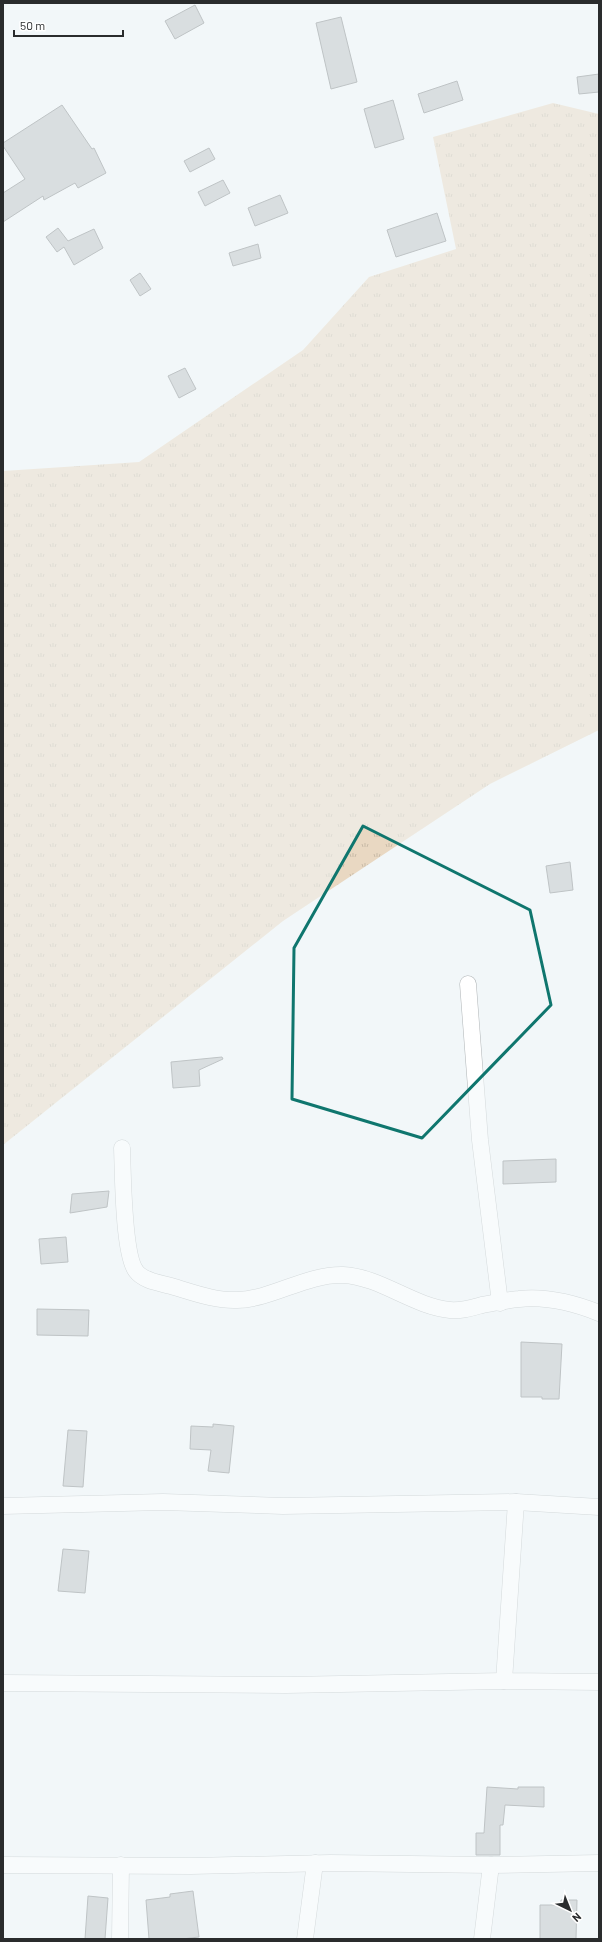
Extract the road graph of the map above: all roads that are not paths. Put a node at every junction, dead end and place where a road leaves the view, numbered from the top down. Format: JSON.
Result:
{"nodes":[{"id":1,"x":468,"y":984,"type":"dead end"},
{"id":2,"x":122,"y":1148,"type":"dead end"},
{"id":3,"x":500,"y":1303,"type":"junction"},
{"id":4,"x":599,"y":1313,"type":"edge"},
{"id":5,"x":516,"y":1502,"type":"junction"},
{"id":6,"x":3,"y":1506,"type":"edge"},
{"id":7,"x":599,"y":1507,"type":"edge"},
{"id":8,"x":504,"y":1681,"type":"junction"},
{"id":9,"x":3,"y":1682,"type":"edge"},
{"id":10,"x":599,"y":1682,"type":"edge"},
{"id":11,"x":599,"y":1863,"type":"edge"},
{"id":12,"x":314,"y":1864,"type":"junction"},
{"id":13,"x":3,"y":1865,"type":"edge"},
{"id":14,"x":121,"y":1865,"type":"junction"},
{"id":15,"x":491,"y":1865,"type":"junction"},
{"id":16,"x":120,"y":1939,"type":"edge"},
{"id":17,"x":305,"y":1939,"type":"edge"},
{"id":18,"x":482,"y":1939,"type":"edge"}],
"edges":[{"from":1,"to":3,"type":"street"},
{"from":2,"to":3,"type":"street"},
{"from":3,"to":4,"type":"street"},
{"from":5,"to":6,"type":"street"},
{"from":5,"to":7,"type":"street"},
{"from":5,"to":8,"type":"street"},
{"from":8,"to":9,"type":"street"},
{"from":8,"to":10,"type":"street"},
{"from":11,"to":15,"type":"street"},
{"from":12,"to":14,"type":"street"},
{"from":12,"to":15,"type":"street"},
{"from":12,"to":17,"type":"street"},
{"from":13,"to":14,"type":"street"},
{"from":14,"to":16,"type":"street"},
{"from":15,"to":18,"type":"street"}]}
